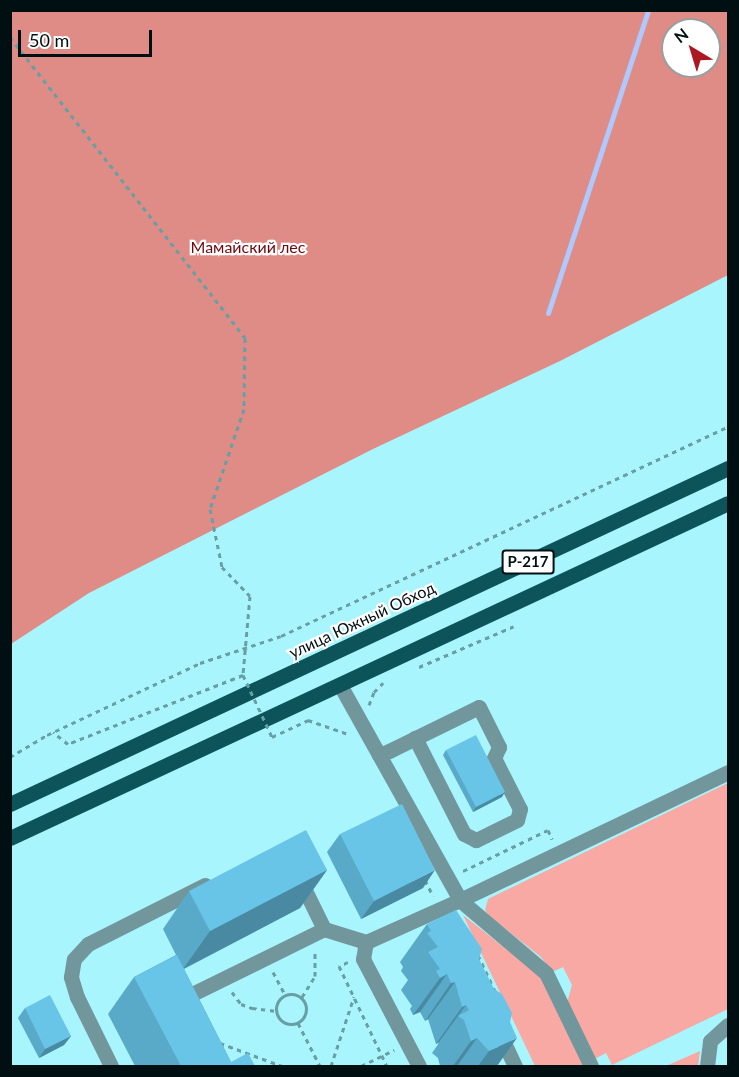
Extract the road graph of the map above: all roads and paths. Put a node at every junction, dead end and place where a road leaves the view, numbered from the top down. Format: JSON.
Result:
{"nodes":[{"id":1,"x":10,"y":37,"type":"edge"},
{"id":2,"x":729,"y":427,"type":"edge"},
{"id":3,"x":729,"y":468,"type":"edge"},
{"id":4,"x":729,"y":503,"type":"edge"},
{"id":5,"x":245,"y":648,"type":"junction"},
{"id":6,"x":243,"y":675,"type":"junction"},
{"id":7,"x":340,"y":685,"type":"junction"},
{"id":8,"x":53,"y":732,"type":"junction"},
{"id":9,"x":351,"y":736,"type":"dead end"},
{"id":10,"x":415,"y":738,"type":"junction"},
{"id":11,"x":379,"y":755,"type":"junction"},
{"id":12,"x":10,"y":756,"type":"edge"},
{"id":13,"x":729,"y":772,"type":"edge"},
{"id":14,"x":10,"y":804,"type":"edge"},
{"id":15,"x":10,"y":838,"type":"edge"},
{"id":16,"x":294,"y":867,"type":"edge"},
{"id":17,"x":419,"y":869,"type":"edge"},
{"id":18,"x":224,"y":876,"type":"edge"},
{"id":19,"x":460,"y":900,"type":"junction"},
{"id":20,"x":443,"y":916,"type":"junction"},
{"id":21,"x":324,"y":936,"type":"junction"},
{"id":22,"x":366,"y":942,"type":"junction"},
{"id":23,"x":314,"y":948,"type":"junction"},
{"id":24,"x":474,"y":948,"type":"edge"},
{"id":25,"x":303,"y":953,"type":"dead end"},
{"id":26,"x":266,"y":957,"type":"junction"},
{"id":27,"x":353,"y":959,"type":"dead end"},
{"id":28,"x":222,"y":992,"type":"dead end"},
{"id":29,"x":285,"y":995,"type":"junction"},
{"id":30,"x":302,"y":997,"type":"junction"},
{"id":31,"x":354,"y":997,"type":"junction"},
{"id":32,"x":496,"y":1008,"type":"joint"},
{"id":33,"x":276,"y":1011,"type":"junction"},
{"id":34,"x":193,"y":1019,"type":"edge"},
{"id":35,"x":298,"y":1023,"type":"junction"},
{"id":36,"x":729,"y":1025,"type":"edge"},
{"id":37,"x":407,"y":1044,"type":"junction"},
{"id":38,"x":221,"y":1049,"type":"edge"},
{"id":39,"x":382,"y":1056,"type":"junction"},
{"id":40,"x":111,"y":1066,"type":"edge"},
{"id":41,"x":282,"y":1066,"type":"edge"},
{"id":42,"x":320,"y":1066,"type":"edge"},
{"id":43,"x":331,"y":1066,"type":"edge"},
{"id":44,"x":361,"y":1066,"type":"edge"},
{"id":45,"x":387,"y":1066,"type":"edge"},
{"id":46,"x":419,"y":1066,"type":"edge"},
{"id":47,"x":515,"y":1066,"type":"edge"},
{"id":48,"x":591,"y":1066,"type":"edge"},
{"id":49,"x":707,"y":1066,"type":"edge"}],
"edges":[{"from":1,"to":5,"type":"path"},
{"from":2,"to":5,"type":"path"},
{"from":3,"to":14,"type":"main road","name":"улица Южный Обход","number":"Р-217"},
{"from":4,"to":7,"type":"main road","number":"Р-217"},
{"from":5,"to":6,"type":"path"},
{"from":5,"to":8,"type":"path"},
{"from":6,"to":8,"type":"path"},
{"from":6,"to":9,"type":"path","bridge":true},
{"from":7,"to":11,"type":"lane"},
{"from":7,"to":15,"type":"main road","number":"Р-217"},
{"from":8,"to":12,"type":"path"},
{"from":10,"to":10,"type":"lane"},
{"from":10,"to":11,"type":"lane"},
{"from":11,"to":19,"type":"lane"},
{"from":13,"to":19,"type":"lane"},
{"from":16,"to":21,"type":"lane"},
{"from":17,"to":20,"type":"path"},
{"from":18,"to":40,"type":"lane"},
{"from":19,"to":20,"type":"lane"},
{"from":19,"to":48,"type":"lane"},
{"from":20,"to":22,"type":"lane"},
{"from":21,"to":22,"type":"lane"},
{"from":21,"to":23,"type":"path"},
{"from":21,"to":26,"type":"lane"},
{"from":22,"to":37,"type":"lane"},
{"from":23,"to":25,"type":"path"},
{"from":23,"to":30,"type":"path"},
{"from":24,"to":32,"type":"path"},
{"from":26,"to":29,"type":"path"},
{"from":26,"to":34,"type":"lane"},
{"from":27,"to":31,"type":"path"},
{"from":28,"to":33,"type":"path"},
{"from":29,"to":30,"type":"path"},
{"from":29,"to":33,"type":"path"},
{"from":30,"to":35,"type":"path"},
{"from":31,"to":39,"type":"path"},
{"from":31,"to":43,"type":"path"},
{"from":32,"to":47,"type":"lane"},
{"from":33,"to":35,"type":"path"},
{"from":35,"to":42,"type":"path"},
{"from":36,"to":49,"type":"lane"},
{"from":37,"to":39,"type":"path"},
{"from":37,"to":46,"type":"lane"},
{"from":38,"to":41,"type":"path"},
{"from":39,"to":44,"type":"path"},
{"from":39,"to":45,"type":"path"}]}
